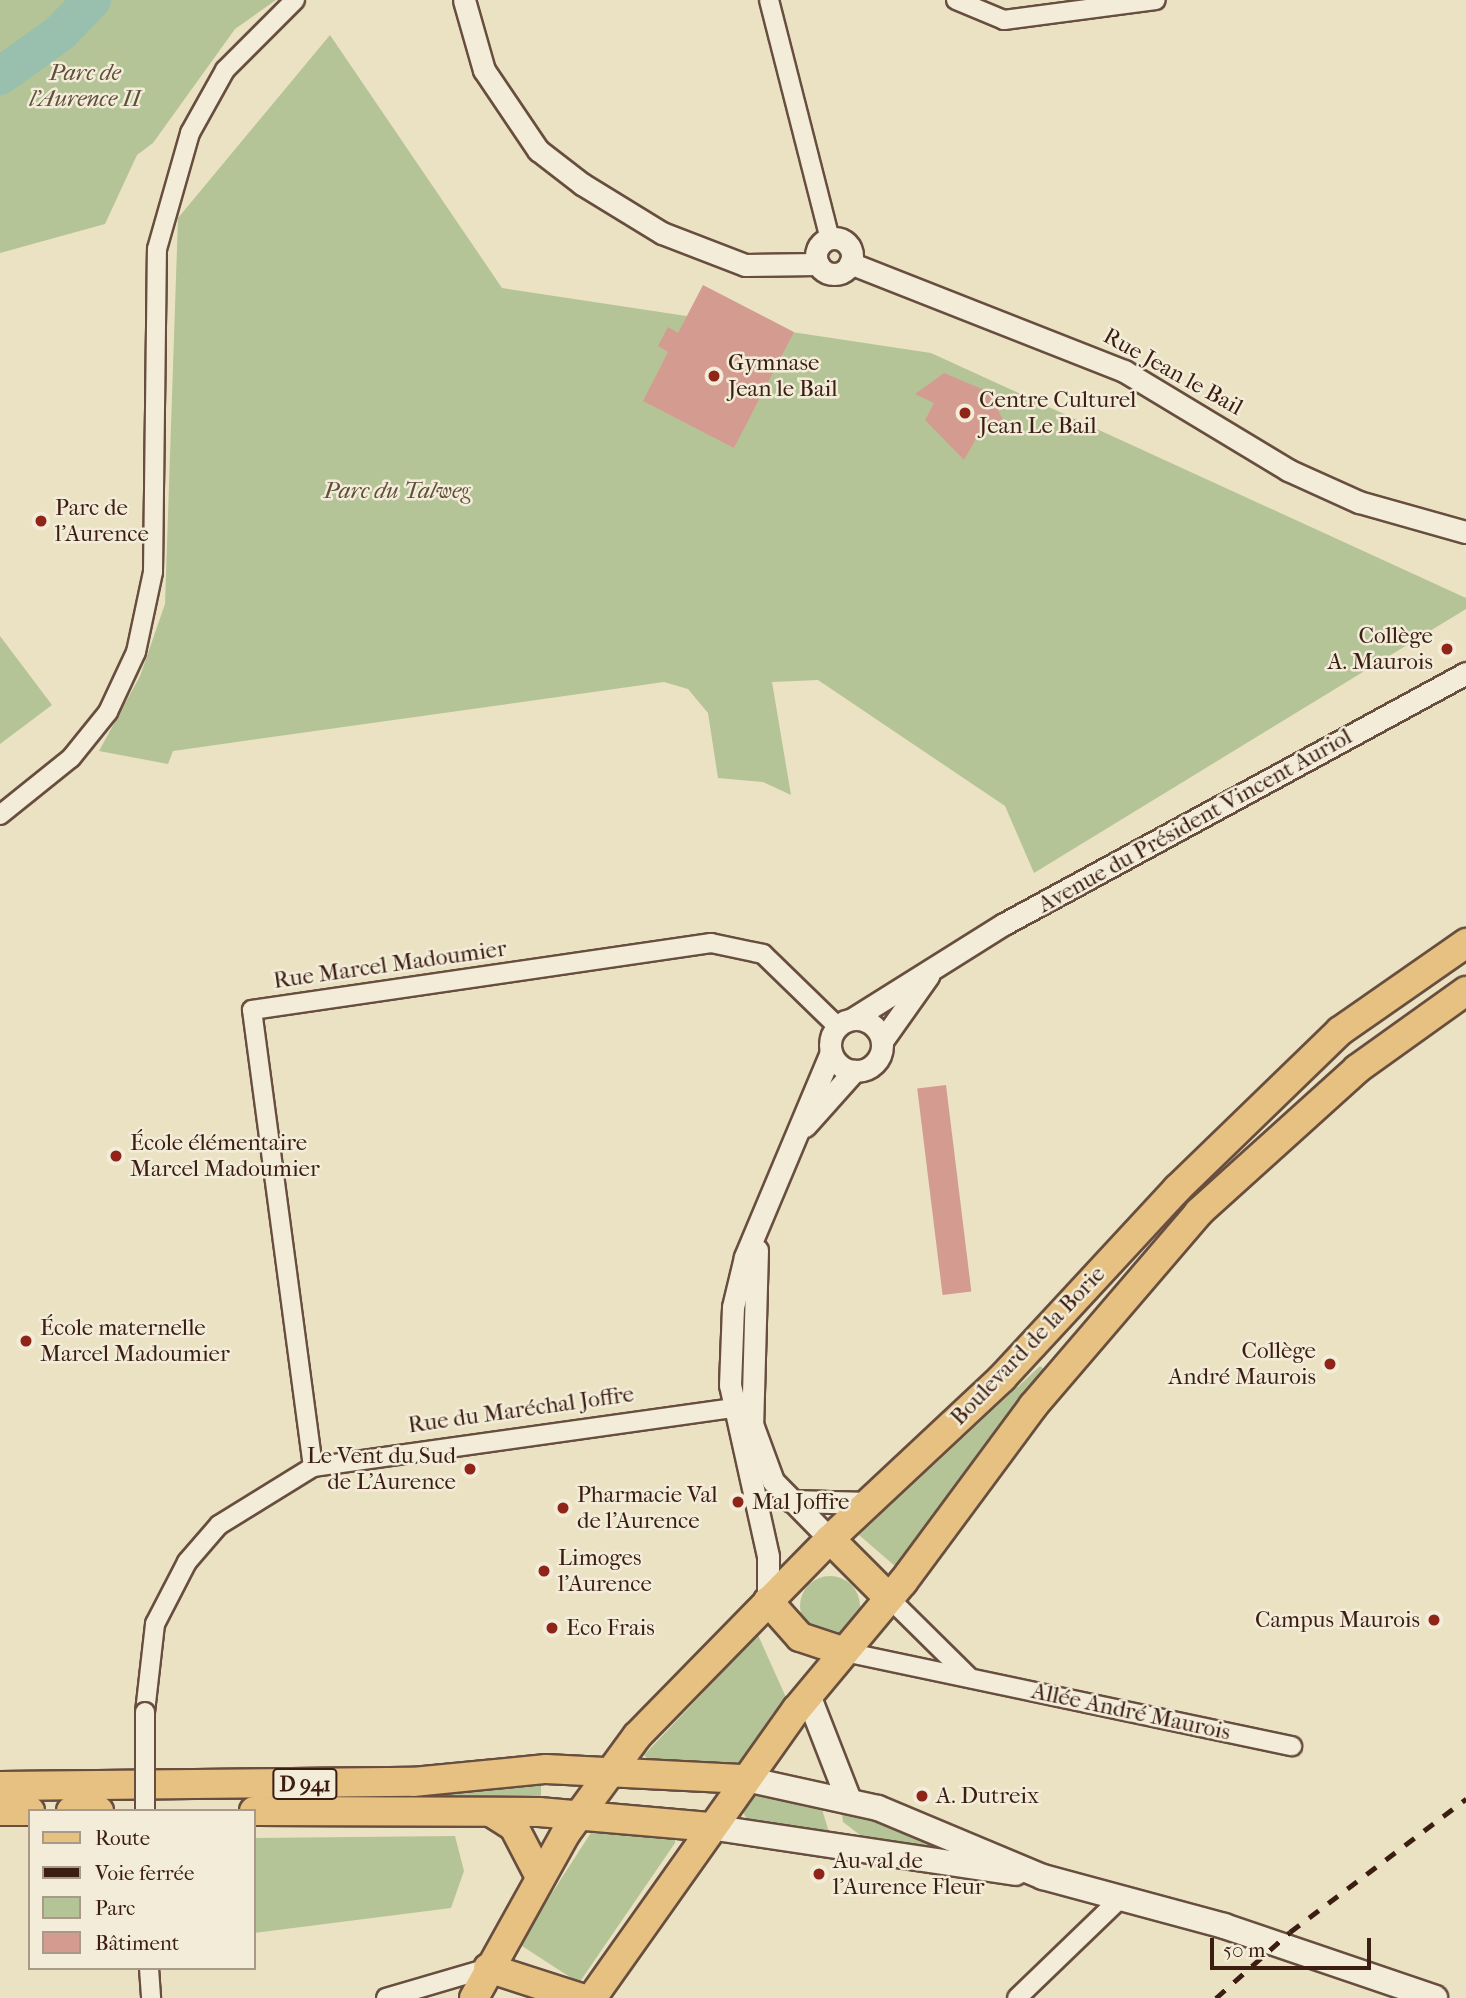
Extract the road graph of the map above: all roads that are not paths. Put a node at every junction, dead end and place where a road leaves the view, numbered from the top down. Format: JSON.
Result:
{"nodes":[{"id":1,"x":295,"y":0,"type":"edge"},
{"id":2,"x":464,"y":0,"type":"edge"},
{"id":3,"x":769,"y":0,"type":"edge"},
{"id":4,"x":956,"y":0,"type":"edge"},
{"id":5,"x":1156,"y":0,"type":"edge"},
{"id":6,"x":830,"y":239,"type":"junction"},
{"id":7,"x":850,"y":263,"type":"junction"},
{"id":8,"x":818,"y":264,"type":"junction"},
{"id":9,"x":1466,"y":531,"type":"edge"},
{"id":10,"x":1466,"y":673,"type":"edge"},
{"id":11,"x":0,"y":815,"type":"edge"},
{"id":12,"x":1466,"y":943,"type":"edge"},
{"id":13,"x":928,"y":976,"type":"junction"},
{"id":14,"x":1466,"y":991,"type":"edge"},
{"id":15,"x":846,"y":1022,"type":"junction"},
{"id":16,"x":882,"y":1041,"type":"junction"},
{"id":17,"x":831,"y":1052,"type":"junction"},
{"id":18,"x":854,"y":1071,"type":"junction"},
{"id":19,"x":793,"y":1141,"type":"junction"},
{"id":20,"x":758,"y":1233,"type":"junction"},
{"id":21,"x":734,"y":1408,"type":"junction"},
{"id":22,"x":313,"y":1467,"type":"junction"},
{"id":23,"x":791,"y":1501,"type":"junction"},
{"id":24,"x":870,"y":1503,"type":"junction"},
{"id":25,"x":830,"y":1539,"type":"junction"},
{"id":26,"x":888,"y":1597,"type":"junction"},
{"id":27,"x":768,"y":1601,"type":"junction"},
{"id":28,"x":845,"y":1652,"type":"junction"},
{"id":29,"x":970,"y":1678,"type":"junction"},
{"id":30,"x":808,"y":1695,"type":"junction"},
{"id":31,"x":1292,"y":1746,"type":"dead end"},
{"id":32,"x":609,"y":1771,"type":"junction"},
{"id":33,"x":746,"y":1779,"type":"junction"},
{"id":34,"x":0,"y":1786,"type":"edge"},
{"id":35,"x":849,"y":1800,"type":"junction"},
{"id":36,"x":145,"y":1809,"type":"edge"},
{"id":37,"x":0,"y":1811,"type":"edge"},
{"id":38,"x":28,"y":1811,"type":"edge"},
{"id":39,"x":256,"y":1811,"type":"edge"},
{"id":40,"x":492,"y":1813,"type":"junction"},
{"id":41,"x":580,"y":1814,"type":"junction"},
{"id":42,"x":709,"y":1827,"type":"junction"},
{"id":43,"x":540,"y":1877,"type":"junction"},
{"id":44,"x":1043,"y":1877,"type":"junction"},
{"id":45,"x":1120,"y":1899,"type":"junction"},
{"id":46,"x":488,"y":1968,"type":"junction"},
{"id":47,"x":149,"y":1970,"type":"edge"},
{"id":48,"x":397,"y":1997,"type":"edge"},
{"id":49,"x":150,"y":1998,"type":"edge"},
{"id":50,"x":474,"y":1998,"type":"edge"},
{"id":51,"x":581,"y":1998,"type":"edge"},
{"id":52,"x":592,"y":1998,"type":"edge"},
{"id":53,"x":1017,"y":1998,"type":"edge"},
{"id":54,"x":1435,"y":1998,"type":"edge"}],
"edges":[{"from":1,"to":11,"type":"street"},
{"from":2,"to":8,"type":"street"},
{"from":3,"to":6,"type":"street"},
{"from":4,"to":5,"type":"street"},
{"from":6,"to":7,"type":"street"},
{"from":6,"to":8,"type":"street"},
{"from":7,"to":8,"type":"street"},
{"from":7,"to":9,"type":"street","name":"Rue Jean le Bail"},
{"from":10,"to":13,"type":"street","name":"Avenue du Président Vincent Auriol"},
{"from":12,"to":24,"type":"main road","name":"Boulevard de la Borie"},
{"from":13,"to":15,"type":"street","name":"Avenue du Président Vincent Auriol"},
{"from":13,"to":16,"type":"street","name":"Avenue du Président Vincent Auriol"},
{"from":14,"to":26,"type":"main road","name":"Boulevard de la Borie"},
{"from":15,"to":16,"type":"street"},
{"from":15,"to":17,"type":"street"},
{"from":15,"to":22,"type":"street","name":"Rue Marcel Madoumier"},
{"from":16,"to":18,"type":"street"},
{"from":17,"to":18,"type":"street"},
{"from":17,"to":19,"type":"street"},
{"from":18,"to":19,"type":"street"},
{"from":19,"to":20,"type":"street"},
{"from":20,"to":21,"type":"street"},
{"from":20,"to":23,"type":"street"},
{"from":21,"to":22,"type":"street","name":"Rue du Maréchal Joffre"},
{"from":21,"to":27,"type":"street"},
{"from":22,"to":36,"type":"street","name":"Rue du Maréchal Joffre","bridge":true},
{"from":23,"to":24,"type":"street"},
{"from":23,"to":25,"type":"street"},
{"from":24,"to":25,"type":"main road","name":"Boulevard de la Borie"},
{"from":25,"to":26,"type":"main road"},
{"from":25,"to":27,"type":"main road","name":"Boulevard de la Borie"},
{"from":26,"to":28,"type":"main road","name":"Boulevard de la Borie"},
{"from":26,"to":29,"type":"street"},
{"from":27,"to":28,"type":"main road","name":"Allée André Maurois"},
{"from":27,"to":32,"type":"main road","name":"Boulevard de la Borie"},
{"from":28,"to":29,"type":"street","name":"Allée André Maurois"},
{"from":28,"to":30,"type":"main road","name":"Boulevard de la Borie"},
{"from":29,"to":31,"type":"street","name":"Allée André Maurois"},
{"from":30,"to":33,"type":"main road","name":"Boulevard de la Borie"},
{"from":30,"to":35,"type":"main road"},
{"from":32,"to":33,"type":"main road"},
{"from":32,"to":34,"type":"main road","number":"D 941"},
{"from":32,"to":41,"type":"main road","name":"Boulevard de la Borie"},
{"from":33,"to":35,"type":"main road"},
{"from":33,"to":42,"type":"main road","name":"Boulevard de la Borie"},
{"from":35,"to":44,"type":"main road"},
{"from":37,"to":38,"type":"main road"},
{"from":39,"to":40,"type":"main road","number":"D 941"},
{"from":40,"to":41,"type":"main road","number":"D 941"},
{"from":40,"to":43,"type":"main road"},
{"from":41,"to":42,"type":"main road"},
{"from":41,"to":43,"type":"main road","name":"Boulevard de la Borie"},
{"from":42,"to":44,"type":"main road"},
{"from":42,"to":52,"type":"main road","name":"Boulevard de la Borie"},
{"from":43,"to":46,"type":"main road","name":"Boulevard de la Borie"},
{"from":44,"to":45,"type":"main road"},
{"from":45,"to":53,"type":"street"},
{"from":45,"to":54,"type":"main road"},
{"from":46,"to":48,"type":"street"},
{"from":46,"to":50,"type":"main road","name":"Boulevard de la Borie"},
{"from":46,"to":51,"type":"main road"},
{"from":47,"to":49,"type":"street"}]}
